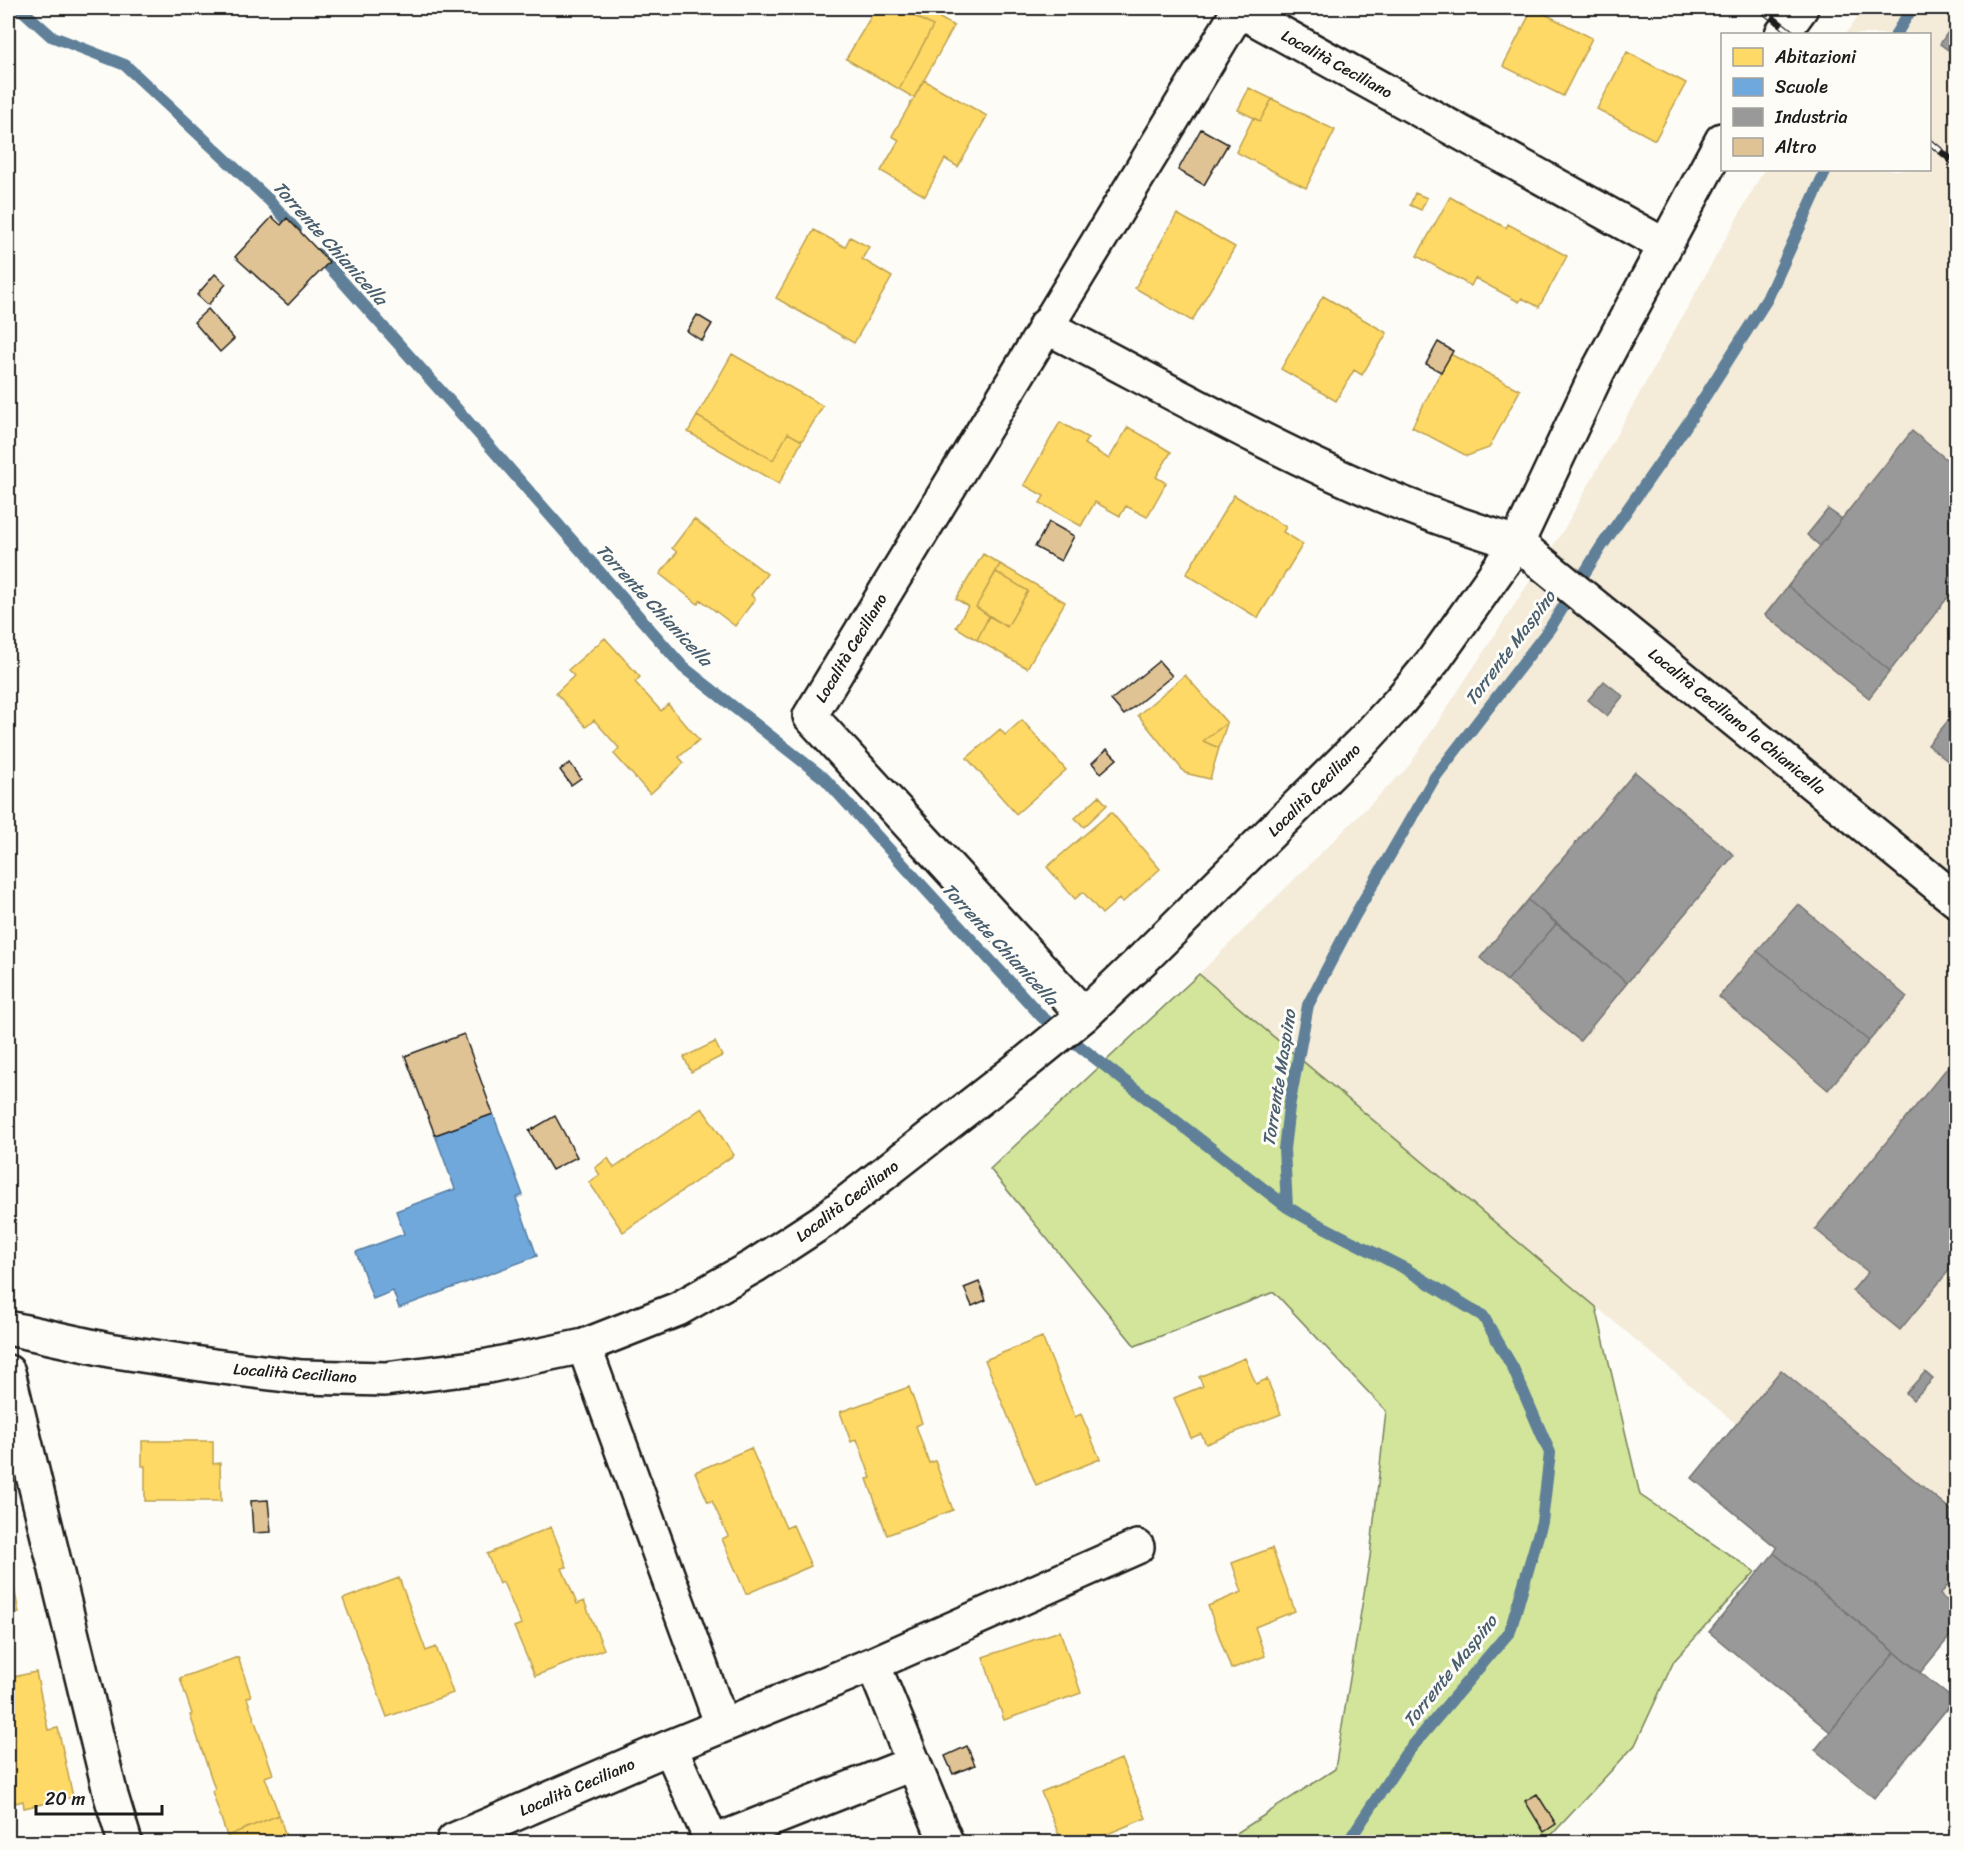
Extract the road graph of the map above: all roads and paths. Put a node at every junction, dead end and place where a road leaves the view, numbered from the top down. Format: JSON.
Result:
{"nodes":[{"id":1,"x":1801,"y":8,"type":"edge"},
{"id":2,"x":1783,"y":33,"type":"edge"},
{"id":3,"x":1721,"y":142,"type":"edge"},
{"id":4,"x":1664,"y":245,"type":"junction"},
{"id":5,"x":1045,"y":326,"type":"junction"},
{"id":6,"x":1517,"y":543,"type":"junction"},
{"id":7,"x":1956,"y":900,"type":"edge"},
{"id":8,"x":1084,"y":1015,"type":"junction"},
{"id":9,"x":8,"y":1328,"type":"edge"},
{"id":10,"x":584,"y":1346,"type":"junction"},
{"id":11,"x":8,"y":1372,"type":"edge"},
{"id":12,"x":1137,"y":1547,"type":"dead end"},
{"id":13,"x":873,"y":1664,"type":"junction"},
{"id":14,"x":722,"y":1725,"type":"junction"},
{"id":15,"x":670,"y":1747,"type":"junction"},
{"id":16,"x":914,"y":1763,"type":"junction"},
{"id":17,"x":124,"y":1842,"type":"edge"},
{"id":18,"x":455,"y":1842,"type":"edge"},
{"id":19,"x":713,"y":1842,"type":"edge"},
{"id":20,"x":946,"y":1842,"type":"edge"}],
"edges":[{"from":1,"to":2,"type":"street"},
{"from":3,"to":4,"type":"street","name":"Località Ceciliano"},
{"from":4,"to":5,"type":"street","name":"Località Ceciliano"},
{"from":4,"to":6,"type":"street","name":"Località Ceciliano"},
{"from":5,"to":6,"type":"street"},
{"from":5,"to":8,"type":"street","name":"Località Ceciliano"},
{"from":6,"to":7,"type":"street","name":"Località Ceciliano la Chianicella"},
{"from":6,"to":8,"type":"street","name":"Località Ceciliano"},
{"from":8,"to":10,"type":"street","name":"Località Ceciliano"},
{"from":9,"to":10,"type":"street","name":"Località Ceciliano"},
{"from":10,"to":14,"type":"street"},
{"from":11,"to":17,"type":"street"},
{"from":12,"to":13,"type":"street","name":"Località Ceciliano"},
{"from":13,"to":14,"type":"street","name":"Località Ceciliano"},
{"from":13,"to":16,"type":"street"},
{"from":14,"to":15,"type":"street","name":"Località Ceciliano"},
{"from":15,"to":18,"type":"street","name":"Località Ceciliano"},
{"from":15,"to":19,"type":"street"},
{"from":16,"to":19,"type":"street"},
{"from":16,"to":20,"type":"street"}]}
